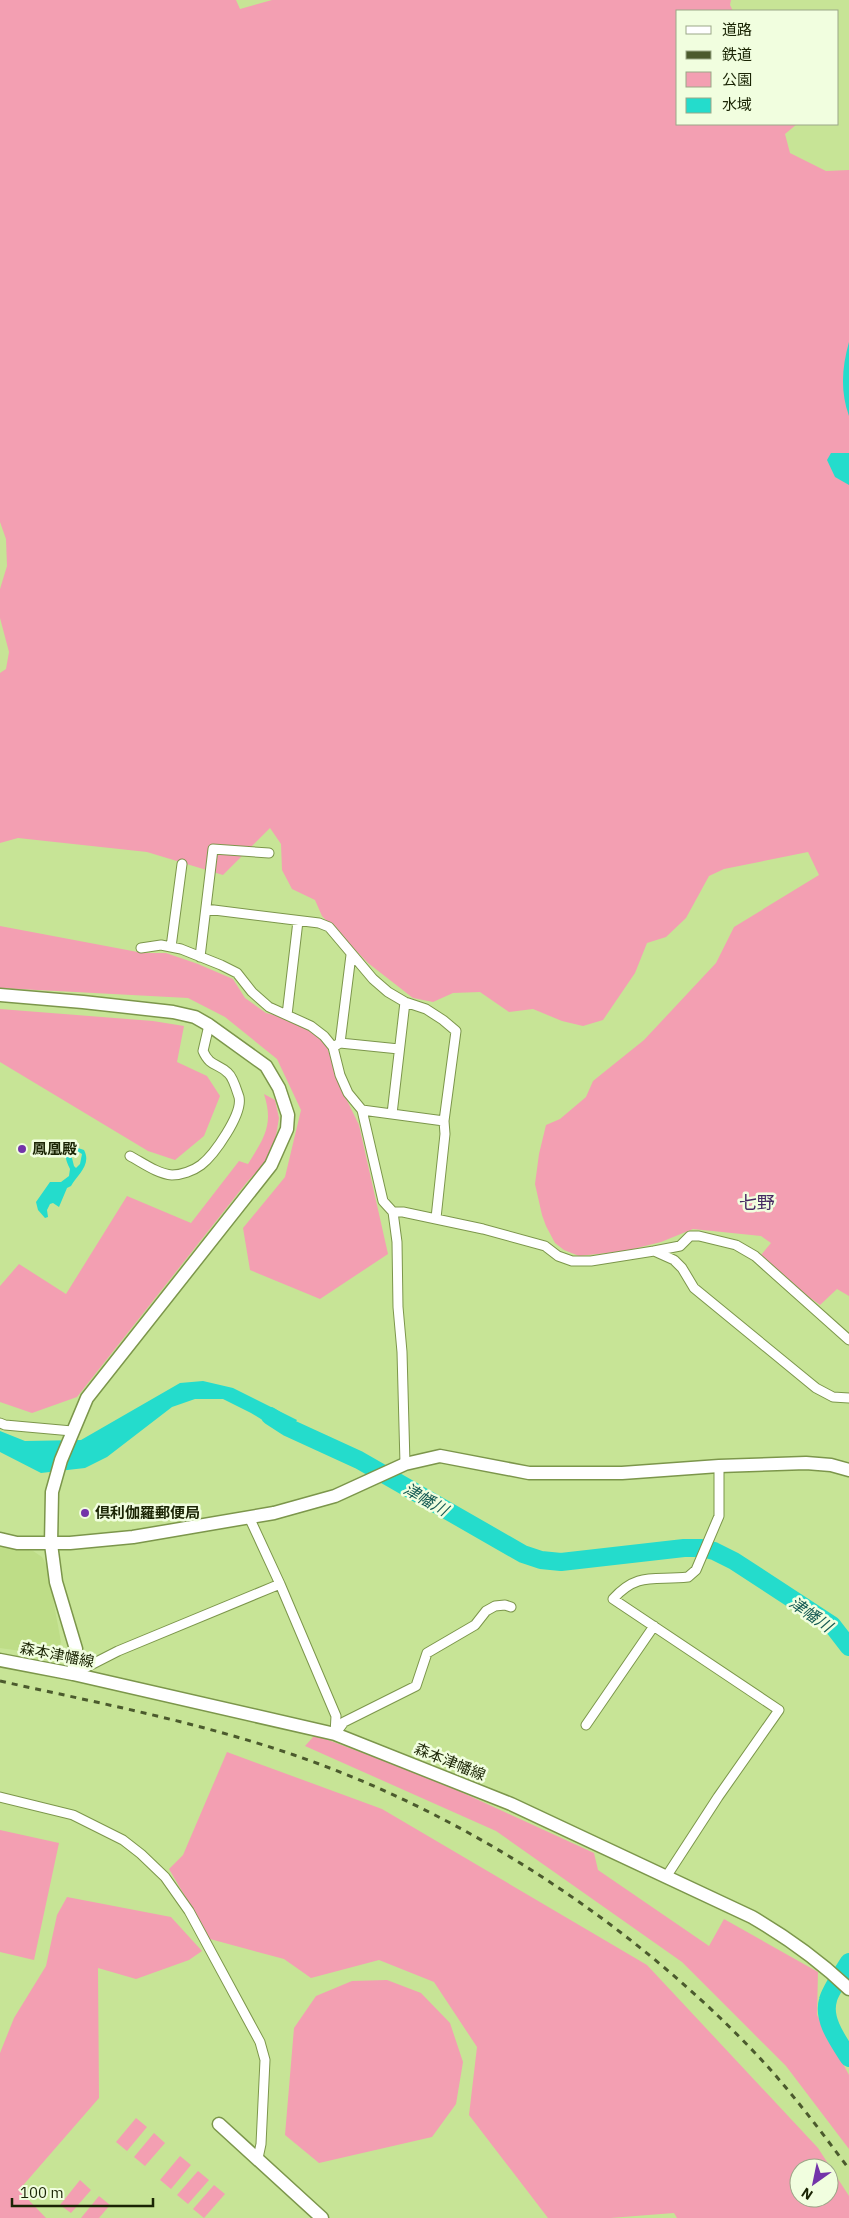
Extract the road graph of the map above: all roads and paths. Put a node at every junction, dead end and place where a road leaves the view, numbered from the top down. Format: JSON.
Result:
{"nodes":[{"id":1,"x":269,"y":853,"type":"dead end"},
{"id":2,"x":182,"y":864,"type":"dead end"},
{"id":3,"x":206,"y":909,"type":"junction"},
{"id":4,"x":298,"y":921,"type":"junction"},
{"id":5,"x":171,"y":947,"type":"junction"},
{"id":6,"x":140,"y":948,"type":"dead end"},
{"id":7,"x":351,"y":955,"type":"junction"},
{"id":8,"x":200,"y":957,"type":"junction"},
{"id":9,"x":0,"y":996,"type":"edge"},
{"id":10,"x":405,"y":1002,"type":"junction"},
{"id":11,"x":287,"y":1015,"type":"junction"},
{"id":12,"x":209,"y":1025,"type":"junction"},
{"id":13,"x":337,"y":1045,"type":"junction"},
{"id":14,"x":399,"y":1049,"type":"junction"},
{"id":15,"x":362,"y":1110,"type":"junction"},
{"id":16,"x":392,"y":1114,"type":"junction"},
{"id":17,"x":444,"y":1121,"type":"junction"},
{"id":18,"x":130,"y":1156,"type":"dead end"},
{"id":19,"x":393,"y":1212,"type":"junction"},
{"id":20,"x":436,"y":1218,"type":"junction"},
{"id":21,"x":654,"y":1251,"type":"junction"},
{"id":22,"x":849,"y":1340,"type":"edge"},
{"id":23,"x":849,"y":1398,"type":"edge"},
{"id":24,"x":0,"y":1422,"type":"edge"},
{"id":25,"x":72,"y":1431,"type":"junction"},
{"id":26,"x":405,"y":1464,"type":"junction"},
{"id":27,"x":719,"y":1466,"type":"junction"},
{"id":28,"x":849,"y":1470,"type":"edge"},
{"id":29,"x":249,"y":1517,"type":"junction"},
{"id":30,"x":0,"y":1539,"type":"edge"},
{"id":31,"x":51,"y":1544,"type":"junction"},
{"id":32,"x":280,"y":1584,"type":"junction"},
{"id":33,"x":511,"y":1607,"type":"dead end"},
{"id":34,"x":654,"y":1626,"type":"junction"},
{"id":35,"x":0,"y":1660,"type":"edge"},
{"id":36,"x":73,"y":1674,"type":"junction"},
{"id":37,"x":586,"y":1725,"type":"dead end"},
{"id":38,"x":335,"y":1734,"type":"junction"},
{"id":39,"x":0,"y":1797,"type":"edge"},
{"id":40,"x":666,"y":1877,"type":"junction"},
{"id":41,"x":849,"y":1989,"type":"edge"},
{"id":42,"x":219,"y":2124,"type":"dead end"},
{"id":43,"x":258,"y":2158,"type":"junction"},
{"id":44,"x":322,"y":2218,"type":"edge"}],
"edges":[{"from":1,"to":3,"type":"street"},
{"from":2,"to":5,"type":"street"},
{"from":3,"to":4,"type":"street"},
{"from":3,"to":8,"type":"street"},
{"from":4,"to":7,"type":"street"},
{"from":4,"to":11,"type":"street"},
{"from":5,"to":6,"type":"street"},
{"from":5,"to":8,"type":"street"},
{"from":7,"to":10,"type":"street"},
{"from":7,"to":13,"type":"street"},
{"from":8,"to":11,"type":"street"},
{"from":9,"to":12,"type":"street"},
{"from":10,"to":14,"type":"street"},
{"from":10,"to":17,"type":"street"},
{"from":11,"to":13,"type":"street"},
{"from":12,"to":18,"type":"street"},
{"from":12,"to":25,"type":"street"},
{"from":13,"to":14,"type":"street"},
{"from":13,"to":15,"type":"street"},
{"from":14,"to":16,"type":"street"},
{"from":15,"to":16,"type":"street"},
{"from":15,"to":19,"type":"street"},
{"from":16,"to":17,"type":"street"},
{"from":17,"to":20,"type":"street"},
{"from":19,"to":20,"type":"street"},
{"from":19,"to":26,"type":"street"},
{"from":20,"to":21,"type":"street"},
{"from":21,"to":22,"type":"street"},
{"from":21,"to":23,"type":"street"},
{"from":24,"to":25,"type":"street"},
{"from":25,"to":31,"type":"street"},
{"from":26,"to":27,"type":"street"},
{"from":26,"to":29,"type":"street"},
{"from":27,"to":28,"type":"street"},
{"from":27,"to":34,"type":"street"},
{"from":29,"to":31,"type":"street"},
{"from":29,"to":32,"type":"street"},
{"from":30,"to":31,"type":"street"},
{"from":31,"to":36,"type":"street"},
{"from":32,"to":36,"type":"street"},
{"from":32,"to":38,"type":"street"},
{"from":33,"to":38,"type":"street"},
{"from":34,"to":37,"type":"street"},
{"from":34,"to":40,"type":"street"},
{"from":35,"to":36,"type":"street","name":"森本津幡線"},
{"from":36,"to":38,"type":"street","name":"森本津幡線"},
{"from":38,"to":40,"type":"street","name":"森本津幡線"},
{"from":39,"to":43,"type":"street"},
{"from":40,"to":41,"type":"street","name":"森本津幡線"},
{"from":42,"to":43,"type":"street"},
{"from":43,"to":44,"type":"street"}]}
